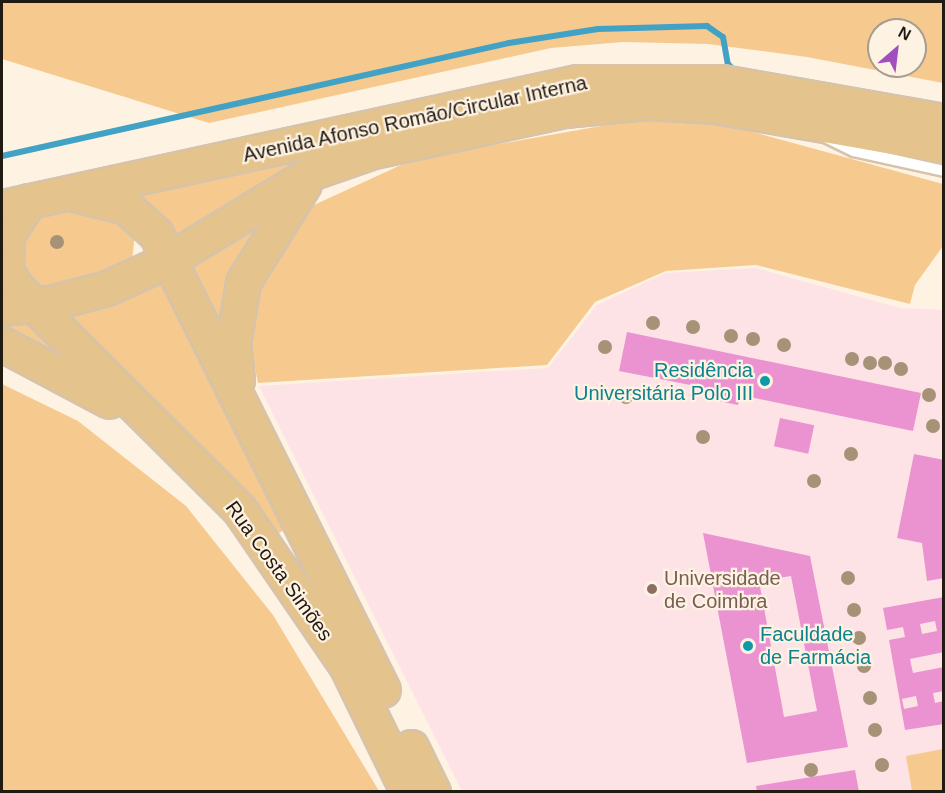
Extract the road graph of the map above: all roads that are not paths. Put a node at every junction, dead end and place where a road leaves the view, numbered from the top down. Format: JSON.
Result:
{"nodes":[{"id":1,"x":781,"y":116,"type":"junction"},
{"id":2,"x":944,"y":121,"type":"edge"},
{"id":3,"x":944,"y":146,"type":"edge"},
{"id":4,"x":944,"y":171,"type":"edge"},
{"id":5,"x":313,"y":172,"type":"junction"},
{"id":6,"x":67,"y":193,"type":"junction"},
{"id":7,"x":15,"y":204,"type":"edge"},
{"id":8,"x":170,"y":259,"type":"junction"},
{"id":9,"x":16,"y":307,"type":"edge"},
{"id":10,"x":2,"y":345,"type":"edge"},
{"id":11,"x":239,"y":397,"type":"junction"},
{"id":12,"x":156,"y":430,"type":"junction"},
{"id":13,"x":408,"y":792,"type":"edge"},
{"id":14,"x":433,"y":792,"type":"edge"}],
"edges":[{"from":1,"to":3,"type":"main road","name":"Avenida Afonso Romão/Circular Interna"},
{"from":1,"to":4,"type":"lane","name":"Avenida Afonso Romão/Circular Interna"},
{"from":1,"to":5,"type":"main road","name":"Avenida Afonso Romão/Circular Interna"},
{"from":2,"to":6,"type":"main road","name":"Avenida Afonso Romão/Circular Interna"},
{"from":5,"to":8,"type":"main road","name":"Avenida Afonso Romão/Circular Interna"},
{"from":5,"to":11,"type":"main road"},
{"from":6,"to":7,"type":"main road","name":"Avenida Afonso Romão/Circular Interna"},
{"from":6,"to":8,"type":"main road","name":"Rua Costa Simões"},
{"from":7,"to":9,"type":"main road","name":"Rua Costa Simões"},
{"from":8,"to":9,"type":"main road","name":"Avenida Afonso Romão/Circular Interna"},
{"from":8,"to":11,"type":"main road","name":"Rua Costa Simões"},
{"from":9,"to":12,"type":"main road","name":"Rua Costa Simões"},
{"from":10,"to":12,"type":"main road"},
{"from":11,"to":14,"type":"main road","name":"Rua Costa Simões"},
{"from":12,"to":13,"type":"main road","name":"Rua Costa Simões"}]}
